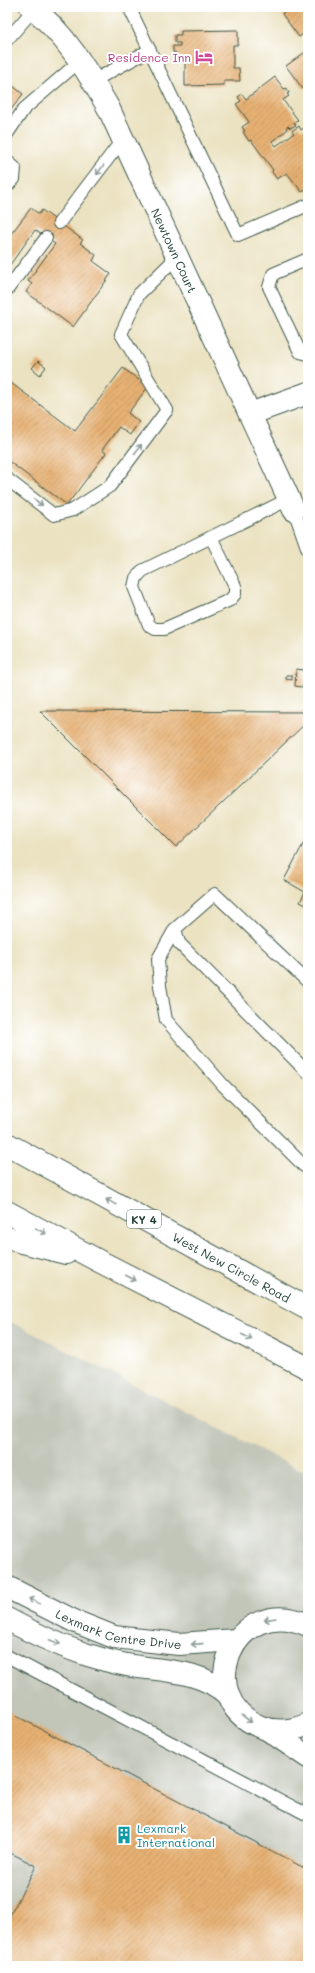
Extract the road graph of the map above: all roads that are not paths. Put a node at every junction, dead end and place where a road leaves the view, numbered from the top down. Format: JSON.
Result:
{"nodes":[{"id":1,"x":129,"y":7,"type":"edge"},
{"id":2,"x":32,"y":8,"type":"edge"},
{"id":3,"x":7,"y":40,"type":"edge"},
{"id":4,"x":150,"y":50,"type":"junction"},
{"id":5,"x":80,"y":60,"type":"junction"},
{"id":6,"x":93,"y":80,"type":"junction"},
{"id":7,"x":7,"y":134,"type":"edge"},
{"id":8,"x":123,"y":139,"type":"junction"},
{"id":9,"x":7,"y":161,"type":"edge"},
{"id":10,"x":7,"y":186,"type":"edge"},
{"id":11,"x":308,"y":205,"type":"edge"},
{"id":12,"x":59,"y":223,"type":"dead end"},
{"id":13,"x":46,"y":238,"type":"dead end"},
{"id":14,"x":178,"y":257,"type":"junction"},
{"id":15,"x":308,"y":259,"type":"edge"},
{"id":16,"x":7,"y":290,"type":"edge"},
{"id":17,"x":308,"y":354,"type":"edge"},
{"id":18,"x":308,"y":393,"type":"edge"},
{"id":19,"x":250,"y":414,"type":"junction"},
{"id":20,"x":7,"y":479,"type":"edge"},
{"id":21,"x":291,"y":504,"type":"junction"},
{"id":22,"x":211,"y":537,"type":"junction"},
{"id":23,"x":308,"y":550,"type":"edge"},
{"id":24,"x":175,"y":929,"type":"junction"},
{"id":25,"x":308,"y":982,"type":"edge"},
{"id":26,"x":308,"y":1073,"type":"edge"},
{"id":27,"x":7,"y":1144,"type":"edge"},
{"id":28,"x":308,"y":1162,"type":"edge"},
{"id":29,"x":7,"y":1212,"type":"edge"},
{"id":30,"x":7,"y":1238,"type":"edge"},
{"id":31,"x":96,"y":1260,"type":"junction"},
{"id":32,"x":308,"y":1309,"type":"edge"},
{"id":33,"x":308,"y":1368,"type":"edge"},
{"id":34,"x":7,"y":1587,"type":"edge"},
{"id":35,"x":7,"y":1619,"type":"edge"},
{"id":36,"x":304,"y":1619,"type":"edge"},
{"id":37,"x":236,"y":1640,"type":"junction"},
{"id":38,"x":7,"y":1656,"type":"edge"},
{"id":39,"x":228,"y":1694,"type":"junction"},
{"id":40,"x":308,"y":1724,"type":"edge"},
{"id":41,"x":267,"y":1730,"type":"junction"},
{"id":42,"x":308,"y":1757,"type":"edge"},
{"id":43,"x":308,"y":1815,"type":"edge"}],
"edges":[{"from":1,"to":4,"type":"lane"},
{"from":2,"to":3,"type":"lane"},
{"from":2,"to":5,"type":"main road","name":"Newtown Court"},
{"from":4,"to":6,"type":"lane"},
{"from":4,"to":11,"type":"lane"},
{"from":5,"to":6,"type":"main road","name":"Newtown Court"},
{"from":5,"to":7,"type":"lane"},
{"from":6,"to":8,"type":"main road","name":"Newtown Court"},
{"from":8,"to":12,"type":"lane","one_way":true},
{"from":8,"to":14,"type":"main road","name":"Newtown Court"},
{"from":9,"to":10,"type":"lane"},
{"from":13,"to":16,"type":"lane"},
{"from":14,"to":19,"type":"main road","name":"Newtown Court"},
{"from":20,"to":14,"type":"lane","one_way":true},
{"from":15,"to":17,"type":"lane"},
{"from":18,"to":19,"type":"main road"},
{"from":19,"to":21,"type":"main road","name":"Newtown Court"},
{"from":21,"to":22,"type":"lane"},
{"from":21,"to":23,"type":"lane"},
{"from":22,"to":22,"type":"lane"},
{"from":24,"to":25,"type":"lane"},
{"from":24,"to":26,"type":"lane"},
{"from":24,"to":28,"type":"lane"},
{"from":32,"to":27,"type":"main road","name":"West New Circle Road","number":"KY 4","one_way":true},
{"from":29,"to":31,"type":"main road","one_way":true},
{"from":30,"to":31,"type":"main road"},
{"from":31,"to":33,"type":"main road","one_way":true},
{"from":37,"to":34,"type":"main road","name":"Lexmark Centre Drive","one_way":true},
{"from":35,"to":39,"type":"main road","one_way":true},
{"from":36,"to":37,"type":"main road","one_way":true},
{"from":37,"to":39,"type":"main road"},
{"from":38,"to":43,"type":"lane"},
{"from":39,"to":41,"type":"main road","one_way":true},
{"from":40,"to":41,"type":"main road"},
{"from":41,"to":42,"type":"main road"}]}
